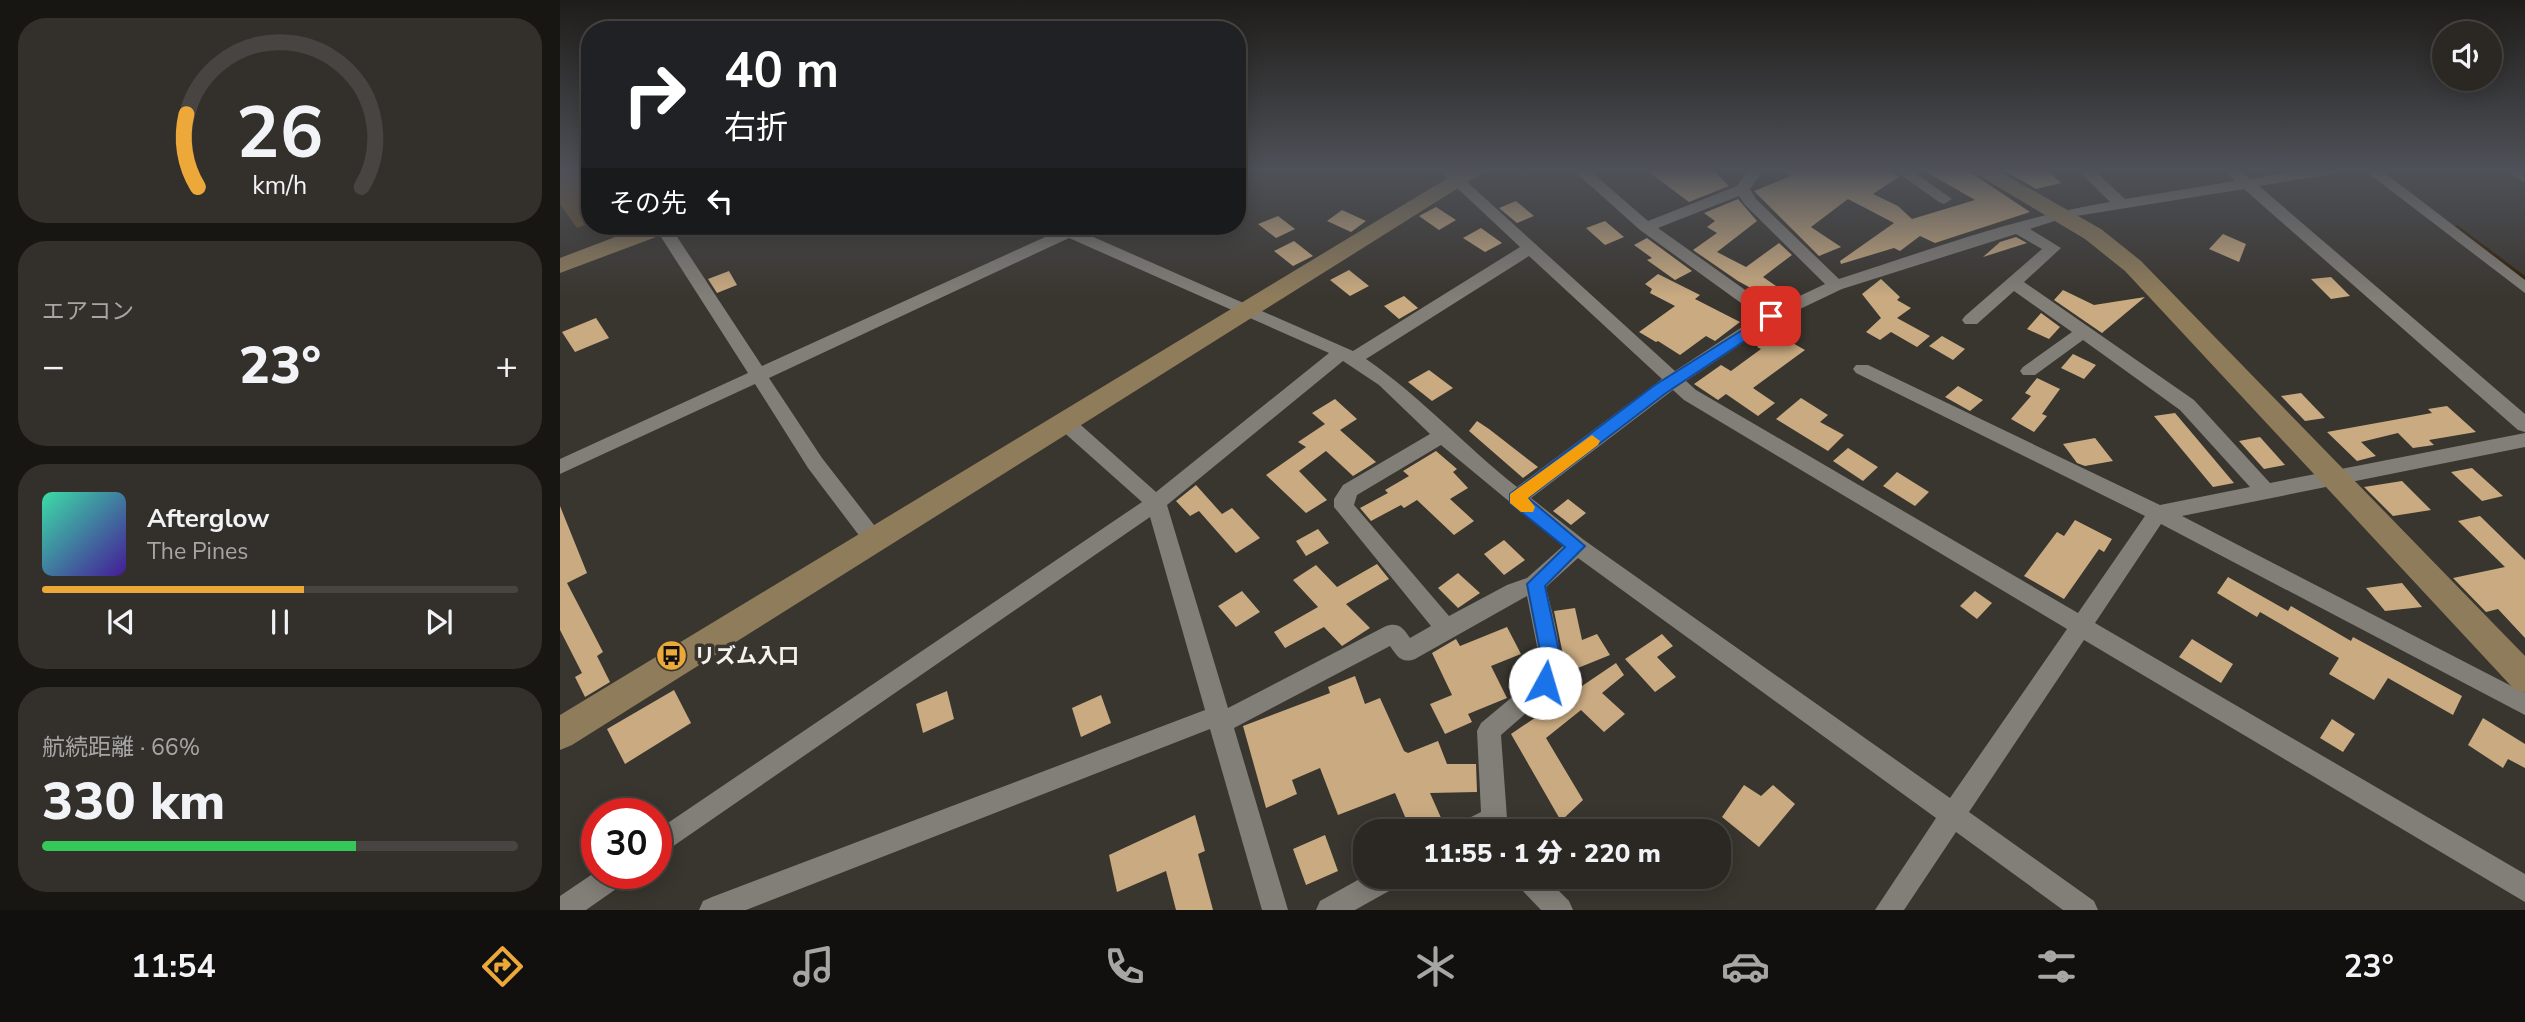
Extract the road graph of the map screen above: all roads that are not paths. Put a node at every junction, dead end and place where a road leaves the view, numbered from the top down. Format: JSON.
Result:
{"nodes":[{"id":1,"x":1401,"y":212,"type":"edge"},
{"id":2,"x":1496,"y":212,"type":"edge"},
{"id":3,"x":1629,"y":212,"type":"edge"},
{"id":4,"x":1682,"y":212,"type":"edge"},
{"id":5,"x":1760,"y":212,"type":"edge"},
{"id":6,"x":2057,"y":212,"type":"edge"},
{"id":7,"x":2074,"y":212,"type":"edge"},
{"id":8,"x":2279,"y":212,"type":"edge"},
{"id":9,"x":2426,"y":212,"type":"edge"},
{"id":10,"x":2062,"y":215,"type":"junction"},
{"id":11,"x":1646,"y":227,"type":"junction"},
{"id":12,"x":2015,"y":228,"type":"junction"},
{"id":13,"x":640,"y":235,"type":"edge"},
{"id":14,"x":669,"y":235,"type":"edge"},
{"id":15,"x":1054,"y":235,"type":"edge"},
{"id":16,"x":1085,"y":235,"type":"edge"},
{"id":17,"x":1530,"y":248,"type":"junction"},
{"id":18,"x":560,"y":266,"type":"edge"},
{"id":19,"x":2013,"y":282,"type":"junction"},
{"id":20,"x":1836,"y":285,"type":"junction"},
{"id":21,"x":2525,"y":288,"type":"edge"},
{"id":22,"x":1251,"y":310,"type":"junction"},
{"id":23,"x":1771,"y":316,"type":"junction"},
{"id":24,"x":1971,"y":320,"type":"dead end"},
{"id":25,"x":2083,"y":332,"type":"junction"},
{"id":26,"x":1348,"y":356,"type":"junction"},
{"id":27,"x":1862,"y":369,"type":"dead end"},
{"id":28,"x":2029,"y":370,"type":"dead end"},
{"id":29,"x":758,"y":376,"type":"junction"},
{"id":30,"x":1672,"y":381,"type":"junction"},
{"id":31,"x":1066,"y":423,"type":"junction"},
{"id":32,"x":2525,"y":425,"type":"edge"},
{"id":33,"x":1443,"y":435,"type":"junction"},
{"id":34,"x":2525,"y":440,"type":"edge"},
{"id":35,"x":560,"y":467,"type":"edge"},
{"id":36,"x":2334,"y":478,"type":"junction"},
{"id":37,"x":2265,"y":491,"type":"junction"},
{"id":38,"x":1516,"y":498,"type":"junction"},
{"id":39,"x":1156,"y":503,"type":"junction"},
{"id":40,"x":2158,"y":513,"type":"junction"},
{"id":41,"x":874,"y":540,"type":"junction"},
{"id":42,"x":1577,"y":546,"type":"junction"},
{"id":43,"x":1535,"y":584,"type":"junction"},
{"id":44,"x":2082,"y":625,"type":"junction"},
{"id":45,"x":1448,"y":627,"type":"junction"},
{"id":46,"x":2525,"y":678,"type":"edge"},
{"id":47,"x":2525,"y":705,"type":"edge"},
{"id":48,"x":1220,"y":719,"type":"junction"},
{"id":49,"x":560,"y":734,"type":"edge"},
{"id":50,"x":1952,"y":815,"type":"junction"},
{"id":51,"x":1498,"y":819,"type":"edge"},
{"id":52,"x":672,"y":835,"type":"edge"},
{"id":53,"x":594,"y":889,"type":"edge"},
{"id":54,"x":1367,"y":889,"type":"edge"},
{"id":55,"x":1539,"y":889,"type":"edge"},
{"id":56,"x":2525,"y":889,"type":"edge"},
{"id":57,"x":563,"y":910,"type":"edge"},
{"id":58,"x":712,"y":910,"type":"edge"},
{"id":59,"x":1275,"y":910,"type":"edge"},
{"id":60,"x":1329,"y":910,"type":"edge"},
{"id":61,"x":1560,"y":910,"type":"edge"},
{"id":62,"x":1888,"y":910,"type":"edge"},
{"id":63,"x":2085,"y":910,"type":"edge"}],
"edges":[{"from":1,"to":22,"type":"street"},
{"from":2,"to":17,"type":"street"},
{"from":3,"to":11,"type":"street"},
{"from":4,"to":11,"type":"street"},
{"from":5,"to":20,"type":"street"},
{"from":6,"to":10,"type":"street"},
{"from":7,"to":10,"type":"street"},
{"from":8,"to":32,"type":"street"},
{"from":9,"to":21,"type":"street"},
{"from":10,"to":12,"type":"street"},
{"from":10,"to":36,"type":"street"},
{"from":11,"to":23,"type":"street"},
{"from":12,"to":19,"type":"street"},
{"from":12,"to":20,"type":"street"},
{"from":13,"to":18,"type":"street"},
{"from":14,"to":29,"type":"street"},
{"from":15,"to":29,"type":"street"},
{"from":16,"to":22,"type":"street"},
{"from":17,"to":26,"type":"street"},
{"from":17,"to":30,"type":"street"},
{"from":19,"to":24,"type":"street"},
{"from":19,"to":25,"type":"street"},
{"from":20,"to":23,"type":"street"},
{"from":22,"to":26,"type":"street"},
{"from":22,"to":31,"type":"street"},
{"from":23,"to":30,"type":"street"},
{"from":25,"to":28,"type":"street"},
{"from":25,"to":37,"type":"street"},
{"from":26,"to":33,"type":"street"},
{"from":26,"to":39,"type":"street"},
{"from":27,"to":40,"type":"street"},
{"from":29,"to":35,"type":"street"},
{"from":29,"to":41,"type":"street"},
{"from":30,"to":38,"type":"street"},
{"from":30,"to":44,"type":"street"},
{"from":31,"to":39,"type":"street"},
{"from":31,"to":41,"type":"street"},
{"from":33,"to":38,"type":"street"},
{"from":33,"to":45,"type":"street"},
{"from":34,"to":36,"type":"street"},
{"from":36,"to":37,"type":"street"},
{"from":36,"to":46,"type":"street"},
{"from":37,"to":40,"type":"street"},
{"from":38,"to":42,"type":"street"},
{"from":39,"to":48,"type":"street"},
{"from":39,"to":52,"type":"street"},
{"from":40,"to":44,"type":"street"},
{"from":40,"to":47,"type":"street"},
{"from":41,"to":49,"type":"street"},
{"from":42,"to":43,"type":"street"},
{"from":42,"to":50,"type":"street"},
{"from":43,"to":45,"type":"street"},
{"from":43,"to":51,"type":"street"},
{"from":44,"to":50,"type":"street"},
{"from":44,"to":56,"type":"street"},
{"from":45,"to":48,"type":"street"},
{"from":48,"to":58,"type":"street"},
{"from":48,"to":59,"type":"street"},
{"from":50,"to":62,"type":"street"},
{"from":50,"to":63,"type":"street"},
{"from":53,"to":57,"type":"street"},
{"from":54,"to":60,"type":"street"},
{"from":55,"to":61,"type":"street"}]}
